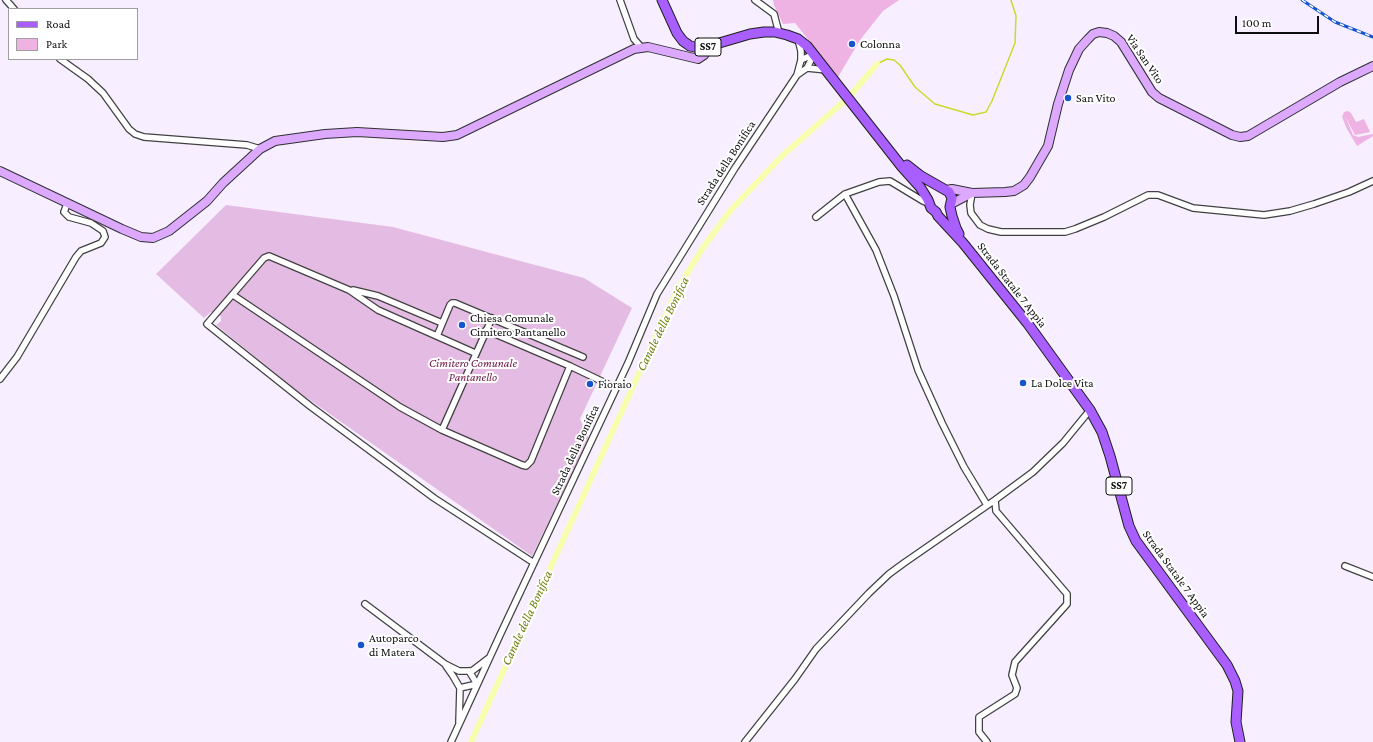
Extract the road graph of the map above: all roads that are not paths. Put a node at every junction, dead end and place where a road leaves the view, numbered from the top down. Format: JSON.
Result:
{"nodes":[{"id":1,"x":6,"y":0,"type":"edge"},
{"id":2,"x":620,"y":0,"type":"edge"},
{"id":3,"x":662,"y":0,"type":"edge"},
{"id":4,"x":754,"y":0,"type":"edge"},
{"id":5,"x":13,"y":8,"type":"edge"},
{"id":6,"x":779,"y":33,"type":"junction"},
{"id":7,"x":798,"y":39,"type":"junction"},
{"id":8,"x":710,"y":46,"type":"junction"},
{"id":9,"x":640,"y":47,"type":"junction"},
{"id":10,"x":814,"y":54,"type":"junction"},
{"id":11,"x":61,"y":60,"type":"edge"},
{"id":12,"x":801,"y":60,"type":"junction"},
{"id":13,"x":1373,"y":66,"type":"edge"},
{"id":14,"x":808,"y":68,"type":"junction"},
{"id":15,"x":827,"y":70,"type":"junction"},
{"id":16,"x":797,"y":75,"type":"junction"},
{"id":17,"x":260,"y":149,"type":"junction"},
{"id":18,"x":896,"y":158,"type":"junction"},
{"id":19,"x":0,"y":171,"type":"edge"},
{"id":20,"x":1373,"y":181,"type":"edge"},
{"id":21,"x":944,"y":189,"type":"junction"},
{"id":22,"x":972,"y":193,"type":"junction"},
{"id":23,"x":845,"y":194,"type":"junction"},
{"id":24,"x":928,"y":201,"type":"junction"},
{"id":25,"x":67,"y":204,"type":"junction"},
{"id":26,"x":951,"y":206,"type":"junction"},
{"id":27,"x":936,"y":212,"type":"junction"},
{"id":28,"x":816,"y":218,"type":"dead end"},
{"id":29,"x":963,"y":242,"type":"junction"},
{"id":30,"x":349,"y":290,"type":"junction"},
{"id":31,"x":233,"y":295,"type":"junction"},
{"id":32,"x":492,"y":318,"type":"junction"},
{"id":33,"x":442,"y":323,"type":"junction"},
{"id":34,"x":486,"y":330,"type":"junction"},
{"id":35,"x":437,"y":336,"type":"junction"},
{"id":36,"x":475,"y":354,"type":"junction"},
{"id":37,"x":583,"y":357,"type":"dead end"},
{"id":38,"x":570,"y":366,"type":"junction"},
{"id":39,"x":0,"y":379,"type":"edge"},
{"id":40,"x":616,"y":388,"type":"junction"},
{"id":41,"x":1090,"y":410,"type":"junction"},
{"id":42,"x":442,"y":430,"type":"junction"},
{"id":43,"x":995,"y":500,"type":"junction"},
{"id":44,"x":987,"y":505,"type":"junction"},
{"id":45,"x":534,"y":562,"type":"junction"},
{"id":46,"x":1345,"y":566,"type":"dead end"},
{"id":47,"x":1373,"y":577,"type":"edge"},
{"id":48,"x":365,"y":604,"type":"dead end"},
{"id":49,"x":490,"y":657,"type":"junction"},
{"id":50,"x":445,"y":664,"type":"junction"},
{"id":51,"x":469,"y":671,"type":"junction"},
{"id":52,"x":477,"y":684,"type":"junction"},
{"id":53,"x":460,"y":688,"type":"junction"},
{"id":54,"x":459,"y":724,"type":"junction"},
{"id":55,"x":451,"y":742,"type":"edge"},
{"id":56,"x":745,"y":742,"type":"edge"},
{"id":57,"x":987,"y":742,"type":"edge"},
{"id":58,"x":1240,"y":742,"type":"edge"}],
"edges":[{"from":1,"to":5,"type":"street"},
{"from":2,"to":9,"type":"street"},
{"from":3,"to":8,"type":"main road","name":"Strada Statale 7 Appia","number":"SS7"},
{"from":4,"to":6,"type":"street"},
{"from":6,"to":7,"type":"main road","name":"Strada Statale 7 Appia","number":"SS7"},
{"from":6,"to":8,"type":"main road","name":"Strada Statale 7 Appia","number":"SS7"},
{"from":7,"to":10,"type":"main road","name":"Strada Statale 7 Appia","number":"SS7"},
{"from":7,"to":12,"type":"street"},
{"from":8,"to":9,"type":"main road"},
{"from":9,"to":17,"type":"main road"},
{"from":10,"to":12,"type":"street"},
{"from":10,"to":14,"type":"street"},
{"from":10,"to":15,"type":"main road","name":"Strada Statale 7 Appia","number":"SS7"},
{"from":11,"to":17,"type":"street"},
{"from":12,"to":16,"type":"street"},
{"from":13,"to":22,"type":"main road","name":"Via San Vito"},
{"from":14,"to":15,"type":"street"},
{"from":14,"to":16,"type":"street"},
{"from":15,"to":18,"type":"main road","name":"Strada Statale 7 Appia","number":"SS7"},
{"from":16,"to":40,"type":"street","name":"Strada della Bonifica"},
{"from":17,"to":25,"type":"main road"},
{"from":18,"to":21,"type":"main road","name":"Strada Statale 7 Appia","number":"SS7"},
{"from":18,"to":24,"type":"main road","name":"Strada Statale 7 Appia","number":"SS7"},
{"from":19,"to":25,"type":"main road"},
{"from":20,"to":22,"type":"street"},
{"from":21,"to":22,"type":"main road","name":"Via San Vito"},
{"from":21,"to":24,"type":"main road"},
{"from":21,"to":26,"type":"main road","name":"Strada Statale 7 Appia","number":"SS7"},
{"from":22,"to":26,"type":"main road","name":"Via San Vito"},
{"from":23,"to":24,"type":"street"},
{"from":23,"to":28,"type":"street"},
{"from":23,"to":44,"type":"street"},
{"from":24,"to":27,"type":"main road","name":"Strada Statale 7 Appia","number":"SS7"},
{"from":25,"to":39,"type":"street"},
{"from":26,"to":27,"type":"main road"},
{"from":26,"to":29,"type":"main road","name":"Strada Statale 7 Appia","number":"SS7"},
{"from":27,"to":29,"type":"main road","name":"Strada Statale 7 Appia","number":"SS7"},
{"from":29,"to":41,"type":"main road","name":"Strada Statale 7 Appia","number":"SS7"},
{"from":30,"to":31,"type":"street"},
{"from":30,"to":33,"type":"street"},
{"from":30,"to":35,"type":"street"},
{"from":31,"to":42,"type":"street"},
{"from":31,"to":45,"type":"street"},
{"from":32,"to":33,"type":"street"},
{"from":32,"to":34,"type":"street"},
{"from":32,"to":37,"type":"street"},
{"from":33,"to":35,"type":"street"},
{"from":34,"to":36,"type":"street"},
{"from":34,"to":38,"type":"street"},
{"from":35,"to":36,"type":"street"},
{"from":36,"to":42,"type":"street"},
{"from":38,"to":40,"type":"street"},
{"from":38,"to":42,"type":"street"},
{"from":40,"to":45,"type":"street","name":"Strada della Bonifica"},
{"from":41,"to":43,"type":"street"},
{"from":41,"to":58,"type":"main road","name":"Strada Statale 7 Appia","number":"SS7"},
{"from":43,"to":44,"type":"street"},
{"from":43,"to":57,"type":"street"},
{"from":44,"to":56,"type":"street"},
{"from":45,"to":49,"type":"street","name":"Strada della Bonifica"},
{"from":46,"to":47,"type":"street"},
{"from":48,"to":50,"type":"street"},
{"from":49,"to":51,"type":"street"},
{"from":49,"to":52,"type":"street","name":"Strada della Bonifica"},
{"from":50,"to":51,"type":"street"},
{"from":50,"to":53,"type":"street"},
{"from":51,"to":52,"type":"street"},
{"from":52,"to":53,"type":"street"},
{"from":52,"to":54,"type":"street","name":"Strada della Bonifica"},
{"from":53,"to":54,"type":"street"},
{"from":54,"to":55,"type":"street","name":"Strada della Bonifica"}]}
